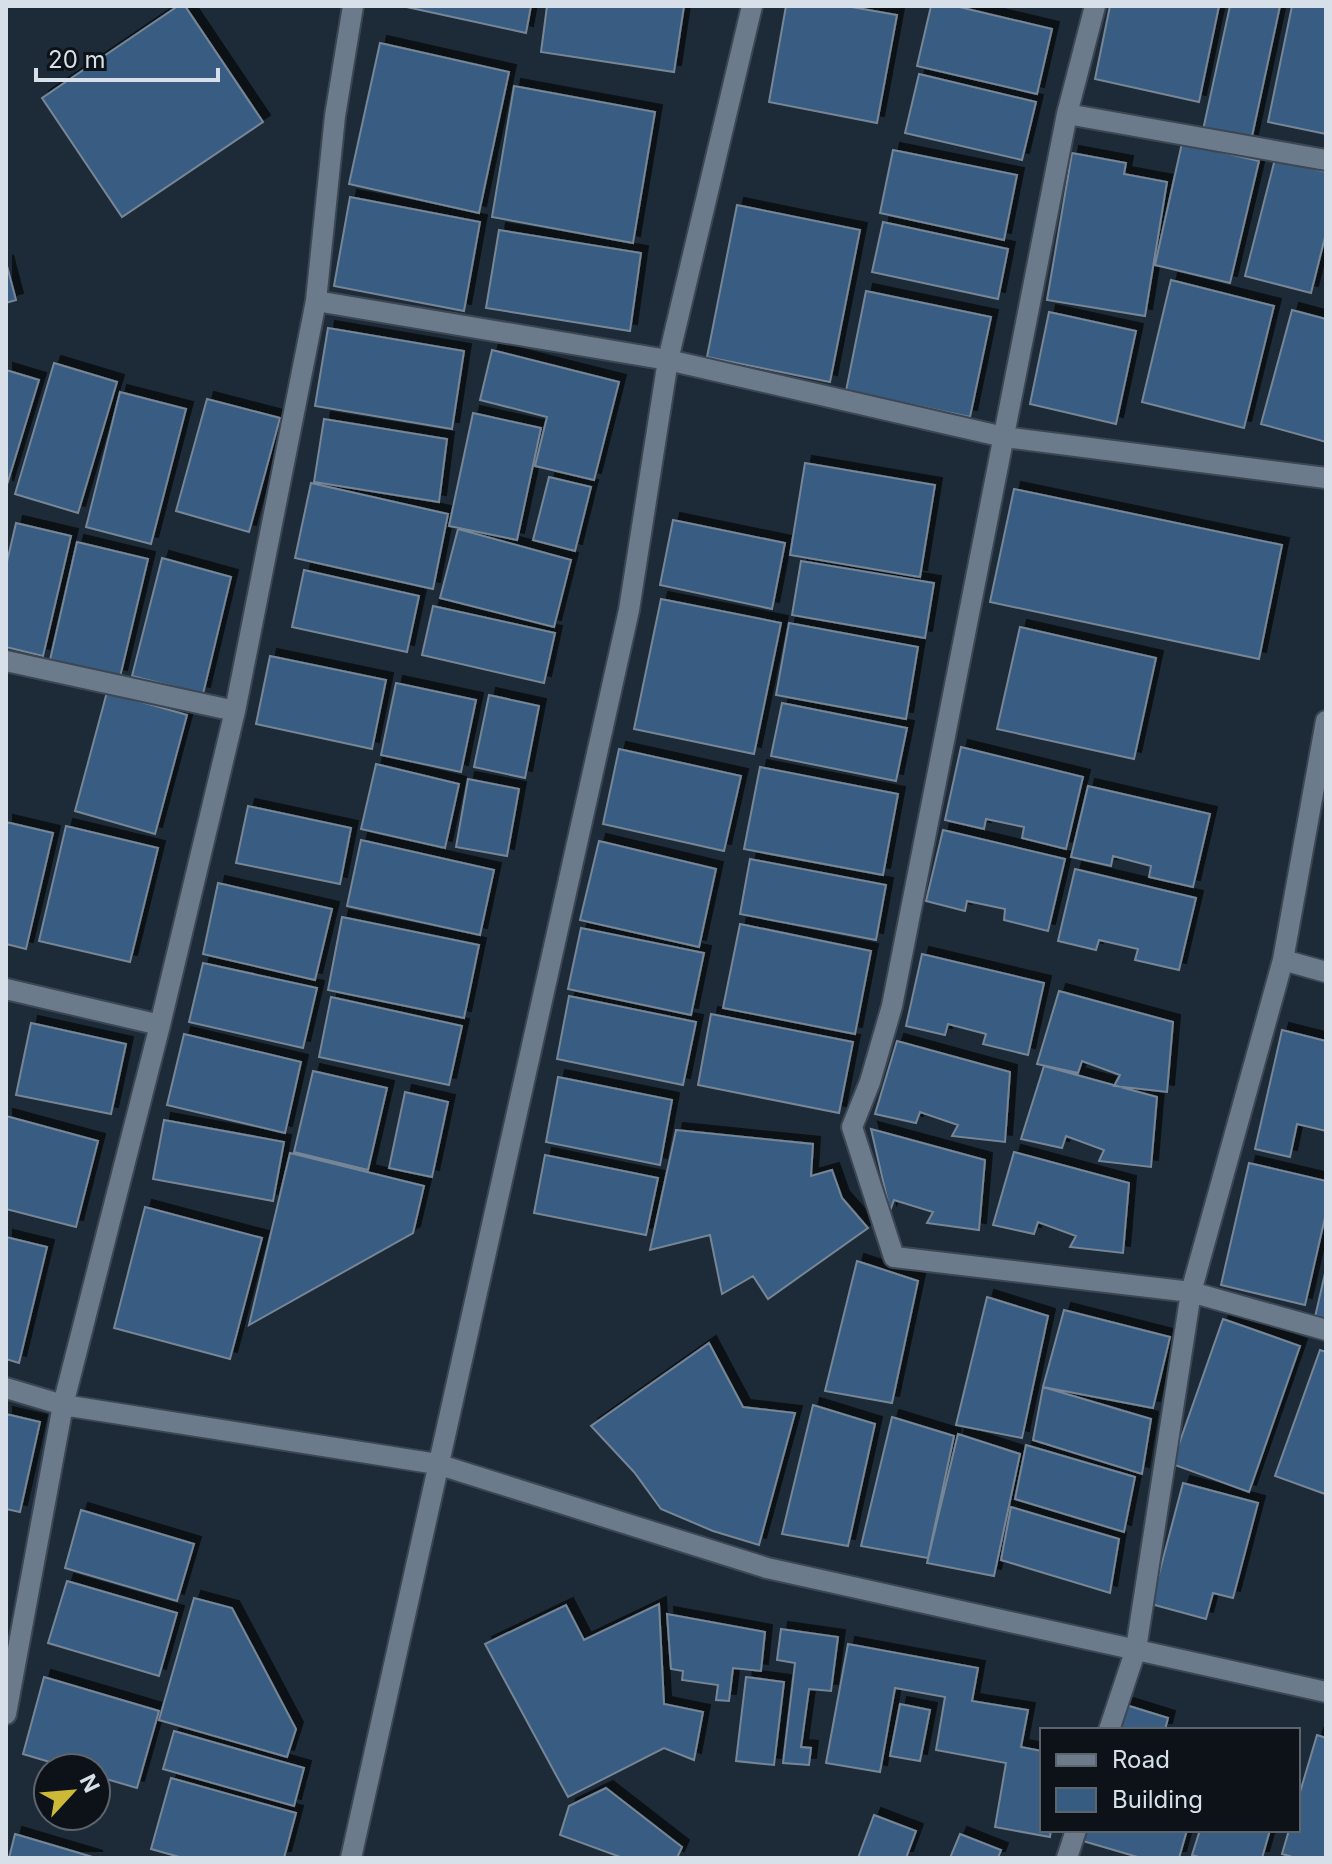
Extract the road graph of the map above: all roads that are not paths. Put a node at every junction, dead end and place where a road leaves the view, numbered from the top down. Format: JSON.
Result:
{"nodes":[{"id":1,"x":353,"y":6,"type":"edge"},
{"id":2,"x":752,"y":6,"type":"edge"},
{"id":3,"x":1095,"y":6,"type":"edge"},
{"id":4,"x":1067,"y":114,"type":"junction"},
{"id":5,"x":1326,"y":160,"type":"edge"},
{"id":6,"x":316,"y":301,"type":"junction"},
{"id":7,"x":668,"y":360,"type":"junction"},
{"id":8,"x":1004,"y":437,"type":"junction"},
{"id":9,"x":1326,"y":478,"type":"edge"},
{"id":10,"x":6,"y":661,"type":"edge"},
{"id":11,"x":235,"y":711,"type":"junction"},
{"id":12,"x":1326,"y":721,"type":"edge"},
{"id":13,"x":1283,"y":960,"type":"junction"},
{"id":14,"x":1326,"y":972,"type":"edge"},
{"id":15,"x":6,"y":989,"type":"edge"},
{"id":16,"x":160,"y":1025,"type":"junction"},
{"id":17,"x":1191,"y":1292,"type":"junction"},
{"id":18,"x":1326,"y":1330,"type":"edge"},
{"id":19,"x":6,"y":1388,"type":"edge"},
{"id":20,"x":63,"y":1405,"type":"junction"},
{"id":21,"x":437,"y":1464,"type":"junction"},
{"id":22,"x":1136,"y":1649,"type":"junction"},
{"id":23,"x":1326,"y":1692,"type":"edge"},
{"id":24,"x":6,"y":1714,"type":"edge"},
{"id":25,"x":1110,"y":1728,"type":"edge"},
{"id":26,"x":1075,"y":1832,"type":"edge"},
{"id":27,"x":351,"y":1858,"type":"edge"},
{"id":28,"x":1067,"y":1858,"type":"edge"}],
"edges":[{"from":1,"to":6,"type":"street"},
{"from":2,"to":7,"type":"street"},
{"from":3,"to":4,"type":"street"},
{"from":4,"to":5,"type":"street"},
{"from":4,"to":8,"type":"street"},
{"from":6,"to":7,"type":"street"},
{"from":6,"to":11,"type":"street"},
{"from":7,"to":8,"type":"street"},
{"from":7,"to":21,"type":"street"},
{"from":8,"to":9,"type":"street"},
{"from":8,"to":17,"type":"street"},
{"from":10,"to":11,"type":"street"},
{"from":11,"to":16,"type":"street"},
{"from":12,"to":13,"type":"street"},
{"from":13,"to":14,"type":"street"},
{"from":13,"to":17,"type":"street"},
{"from":15,"to":16,"type":"street"},
{"from":16,"to":20,"type":"street"},
{"from":17,"to":18,"type":"street"},
{"from":17,"to":22,"type":"street"},
{"from":19,"to":20,"type":"street"},
{"from":20,"to":21,"type":"street"},
{"from":20,"to":24,"type":"street"},
{"from":21,"to":22,"type":"street"},
{"from":21,"to":27,"type":"street"},
{"from":22,"to":23,"type":"street"},
{"from":22,"to":25,"type":"street"},
{"from":26,"to":28,"type":"street"}]}
